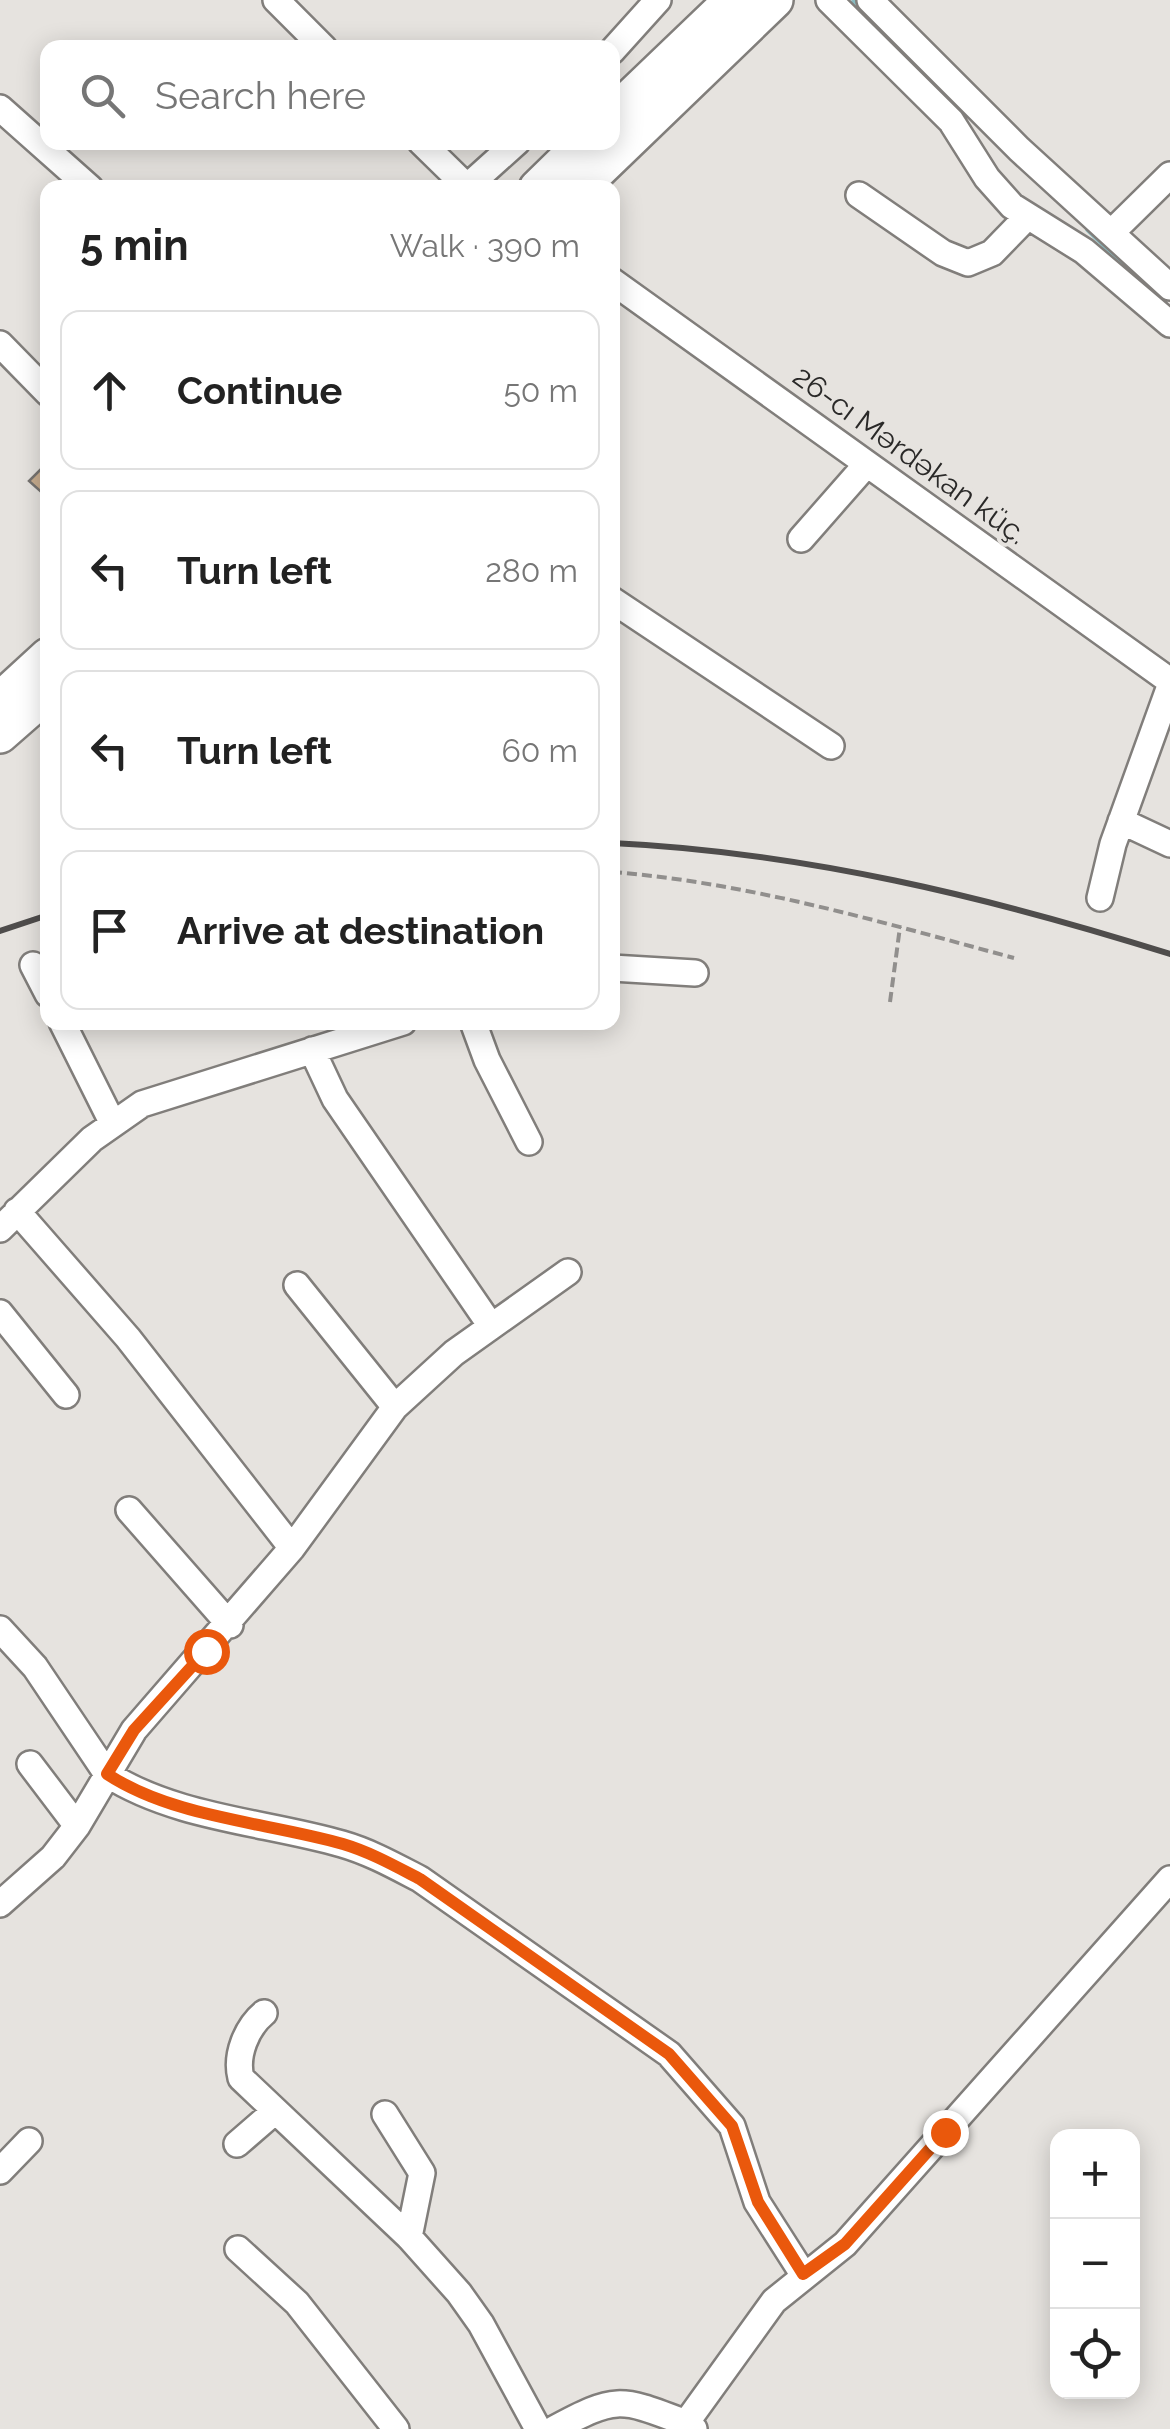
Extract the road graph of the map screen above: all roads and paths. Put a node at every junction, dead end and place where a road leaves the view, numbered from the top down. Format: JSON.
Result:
{"nodes":[{"id":1,"x":276,"y":0,"type":"edge"},
{"id":2,"x":658,"y":0,"type":"edge"},
{"id":3,"x":732,"y":0,"type":"edge"},
{"id":4,"x":775,"y":0,"type":"edge"},
{"id":5,"x":830,"y":0,"type":"edge"},
{"id":6,"x":870,"y":0,"type":"edge"},
{"id":7,"x":316,"y":40,"type":"edge"},
{"id":8,"x":620,"y":42,"type":"edge"},
{"id":9,"x":620,"y":107,"type":"edge"},
{"id":10,"x":0,"y":108,"type":"edge"},
{"id":11,"x":40,"y":144,"type":"edge"},
{"id":12,"x":620,"y":149,"type":"edge"},
{"id":13,"x":47,"y":150,"type":"edge"},
{"id":14,"x":429,"y":150,"type":"edge"},
{"id":15,"x":508,"y":150,"type":"edge"},
{"id":16,"x":576,"y":150,"type":"edge"},
{"id":17,"x":619,"y":150,"type":"edge"},
{"id":18,"x":1170,"y":175,"type":"edge"},
{"id":19,"x":81,"y":180,"type":"edge"},
{"id":20,"x":461,"y":180,"type":"edge"},
{"id":21,"x":476,"y":180,"type":"edge"},
{"id":22,"x":545,"y":180,"type":"edge"},
{"id":23,"x":588,"y":180,"type":"edge"},
{"id":24,"x":859,"y":195,"type":"dead end"},
{"id":25,"x":1026,"y":217,"type":"junction"},
{"id":26,"x":1112,"y":232,"type":"junction"},
{"id":27,"x":620,"y":287,"type":"edge"},
{"id":28,"x":1170,"y":287,"type":"edge"},
{"id":29,"x":1170,"y":324,"type":"edge"},
{"id":30,"x":0,"y":344,"type":"edge"},
{"id":31,"x":40,"y":385,"type":"edge"},
{"id":32,"x":866,"y":464,"type":"junction"},
{"id":33,"x":802,"y":538,"type":"dead end"},
{"id":34,"x":620,"y":605,"type":"edge"},
{"id":35,"x":40,"y":663,"type":"edge"},
{"id":36,"x":1170,"y":683,"type":"edge"},
{"id":37,"x":0,"y":700,"type":"edge"},
{"id":38,"x":40,"y":700,"type":"edge"},
{"id":39,"x":0,"y":736,"type":"edge"},
{"id":40,"x":831,"y":746,"type":"dead end"},
{"id":41,"x":1121,"y":822,"type":"junction"},
{"id":42,"x":1170,"y":844,"type":"edge"},
{"id":43,"x":620,"y":873,"type":"edge"},
{"id":44,"x":1100,"y":898,"type":"dead end"},
{"id":45,"x":900,"y":927,"type":"junction"},
{"id":46,"x":1014,"y":958,"type":"dead end"},
{"id":47,"x":33,"y":966,"type":"dead end"},
{"id":48,"x":620,"y":968,"type":"edge"},
{"id":49,"x":695,"y":972,"type":"dead end"},
{"id":50,"x":40,"y":979,"type":"edge"},
{"id":51,"x":890,"y":1002,"type":"dead end"},
{"id":52,"x":66,"y":1030,"type":"edge"},
{"id":53,"x":377,"y":1030,"type":"edge"},
{"id":54,"x":476,"y":1030,"type":"edge"},
{"id":55,"x":312,"y":1050,"type":"junction"},
{"id":56,"x":112,"y":1122,"type":"junction"},
{"id":57,"x":529,"y":1142,"type":"dead end"},
{"id":58,"x":8,"y":1220,"type":"edge"},
{"id":59,"x":568,"y":1272,"type":"dead end"},
{"id":60,"x":297,"y":1285,"type":"dead end"},
{"id":61,"x":0,"y":1313,"type":"edge"},
{"id":62,"x":490,"y":1326,"type":"junction"},
{"id":63,"x":66,"y":1395,"type":"dead end"},
{"id":64,"x":395,"y":1406,"type":"junction"},
{"id":65,"x":129,"y":1510,"type":"dead end"},
{"id":66,"x":292,"y":1548,"type":"junction"},
{"id":67,"x":230,"y":1624,"type":"junction"},
{"id":68,"x":0,"y":1629,"type":"edge"},
{"id":69,"x":30,"y":1764,"type":"dead end"},
{"id":70,"x":107,"y":1774,"type":"junction"},
{"id":71,"x":77,"y":1826,"type":"junction"},
{"id":72,"x":1170,"y":1879,"type":"edge"},
{"id":73,"x":0,"y":1904,"type":"edge"},
{"id":74,"x":264,"y":2013,"type":"dead end"},
{"id":75,"x":274,"y":2112,"type":"junction"},
{"id":76,"x":386,"y":2114,"type":"dead end"},
{"id":77,"x":29,"y":2141,"type":"dead end"},
{"id":78,"x":237,"y":2144,"type":"dead end"},
{"id":79,"x":0,"y":2171,"type":"edge"},
{"id":80,"x":410,"y":2237,"type":"junction"},
{"id":81,"x":238,"y":2249,"type":"dead end"},
{"id":82,"x":803,"y":2274,"type":"junction"},
{"id":83,"x":690,"y":2426,"type":"edge"},
{"id":84,"x":396,"y":2429,"type":"edge"},
{"id":85,"x":538,"y":2429,"type":"edge"},
{"id":86,"x":554,"y":2429,"type":"edge"}],
"edges":[{"from":1,"to":7,"type":"street"},
{"from":2,"to":8,"type":"street"},
{"from":3,"to":9,"type":"main road"},
{"from":4,"to":12,"type":"main road"},
{"from":5,"to":25,"type":"street"},
{"from":6,"to":26,"type":"street"},
{"from":10,"to":11,"type":"street"},
{"from":13,"to":19,"type":"street"},
{"from":14,"to":20,"type":"street"},
{"from":15,"to":21,"type":"street"},
{"from":16,"to":22,"type":"main road"},
{"from":17,"to":23,"type":"main road"},
{"from":18,"to":26,"type":"street"},
{"from":24,"to":25,"type":"street"},
{"from":25,"to":29,"type":"street"},
{"from":26,"to":28,"type":"street"},
{"from":27,"to":32,"type":"street","name":"26-cı Mərdəkan küç."},
{"from":30,"to":31,"type":"street"},
{"from":32,"to":33,"type":"street"},
{"from":32,"to":36,"type":"street","name":"26-cı Mərdəkan küç."},
{"from":34,"to":40,"type":"street"},
{"from":35,"to":37,"type":"main road"},
{"from":36,"to":41,"type":"street"},
{"from":38,"to":39,"type":"main road"},
{"from":41,"to":42,"type":"street"},
{"from":41,"to":44,"type":"street"},
{"from":43,"to":45,"type":"path"},
{"from":45,"to":46,"type":"path"},
{"from":45,"to":51,"type":"path"},
{"from":47,"to":50,"type":"street"},
{"from":48,"to":49,"type":"street"},
{"from":52,"to":56,"type":"street"},
{"from":53,"to":55,"type":"street"},
{"from":54,"to":57,"type":"street"},
{"from":55,"to":56,"type":"street"},
{"from":55,"to":62,"type":"street"},
{"from":56,"to":58,"type":"street"},
{"from":58,"to":66,"type":"street"},
{"from":59,"to":62,"type":"street"},
{"from":60,"to":64,"type":"street"},
{"from":61,"to":63,"type":"street"},
{"from":62,"to":64,"type":"street"},
{"from":64,"to":66,"type":"street"},
{"from":65,"to":67,"type":"street"},
{"from":66,"to":67,"type":"street"},
{"from":67,"to":70,"type":"street"},
{"from":68,"to":70,"type":"street"},
{"from":69,"to":71,"type":"street"},
{"from":70,"to":71,"type":"street"},
{"from":70,"to":82,"type":"street"},
{"from":71,"to":73,"type":"street"},
{"from":72,"to":82,"type":"street"},
{"from":74,"to":75,"type":"street"},
{"from":75,"to":78,"type":"street"},
{"from":75,"to":80,"type":"street"},
{"from":76,"to":80,"type":"street"},
{"from":77,"to":79,"type":"street"},
{"from":80,"to":85,"type":"street"},
{"from":81,"to":84,"type":"street"},
{"from":82,"to":83,"type":"street"},
{"from":83,"to":86,"type":"street"}]}
